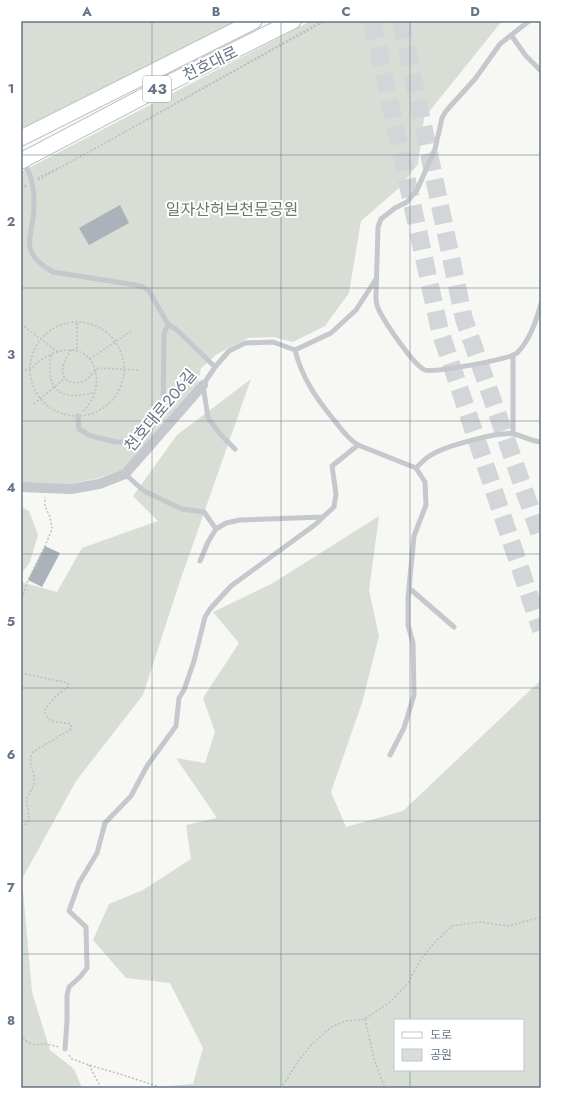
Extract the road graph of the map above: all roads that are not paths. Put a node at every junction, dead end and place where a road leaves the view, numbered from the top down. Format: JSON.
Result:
{"nodes":[{"id":1,"x":254,"y":21,"type":"edge"},
{"id":2,"x":293,"y":21,"type":"edge"},
{"id":3,"x":530,"y":21,"type":"edge"},
{"id":4,"x":511,"y":35,"type":"junction"},
{"id":5,"x":541,"y":71,"type":"edge"},
{"id":6,"x":21,"y":138,"type":"edge"},
{"id":7,"x":22,"y":160,"type":"edge"},
{"id":8,"x":376,"y":278,"type":"junction"},
{"id":9,"x":541,"y":304,"type":"edge"},
{"id":10,"x":168,"y":324,"type":"junction"},
{"id":11,"x":295,"y":350,"type":"junction"},
{"id":12,"x":513,"y":355,"type":"junction"},
{"id":13,"x":215,"y":367,"type":"junction"},
{"id":14,"x":203,"y":385,"type":"junction"},
{"id":15,"x":78,"y":416,"type":"road end"},
{"id":16,"x":513,"y":434,"type":"junction"},
{"id":17,"x":541,"y":442,"type":"edge"},
{"id":18,"x":358,"y":445,"type":"junction"},
{"id":19,"x":235,"y":449,"type":"dead end"},
{"id":20,"x":416,"y":468,"type":"junction"},
{"id":21,"x":125,"y":474,"type":"junction"},
{"id":22,"x":21,"y":487,"type":"edge"},
{"id":23,"x":322,"y":516,"type":"junction"},
{"id":24,"x":216,"y":529,"type":"junction"},
{"id":25,"x":200,"y":561,"type":"dead end"},
{"id":26,"x":409,"y":588,"type":"junction"},
{"id":27,"x":454,"y":627,"type":"dead end"},
{"id":28,"x":390,"y":755,"type":"dead end"},
{"id":29,"x":64,"y":1048,"type":"road end"}],
"edges":[{"from":1,"to":6,"type":"main road","name":"천호대로","number":"43"},
{"from":2,"to":7,"type":"main road","name":"천호대로","number":"43"},
{"from":3,"to":4,"type":"lane"},
{"from":4,"to":5,"type":"lane"},
{"from":4,"to":8,"type":"lane"},
{"from":7,"to":10,"type":"lane","name":"천호대로206길"},
{"from":8,"to":11,"type":"lane"},
{"from":8,"to":12,"type":"lane"},
{"from":9,"to":12,"type":"lane"},
{"from":10,"to":13,"type":"lane","name":"천호대로206길"},
{"from":10,"to":15,"type":"lane"},
{"from":11,"to":13,"type":"lane"},
{"from":11,"to":18,"type":"lane"},
{"from":12,"to":16,"type":"lane"},
{"from":13,"to":14,"type":"lane","name":"천호대로206길"},
{"from":14,"to":19,"type":"lane"},
{"from":14,"to":21,"type":"street","name":"천호대로206길"},
{"from":16,"to":17,"type":"lane"},
{"from":16,"to":20,"type":"lane"},
{"from":18,"to":20,"type":"lane"},
{"from":18,"to":23,"type":"lane"},
{"from":20,"to":26,"type":"lane"},
{"from":21,"to":22,"type":"street","name":"천호대로206길"},
{"from":21,"to":24,"type":"lane"},
{"from":23,"to":24,"type":"lane"},
{"from":23,"to":29,"type":"lane"},
{"from":24,"to":25,"type":"lane"},
{"from":26,"to":27,"type":"lane"},
{"from":26,"to":28,"type":"lane"}]}
